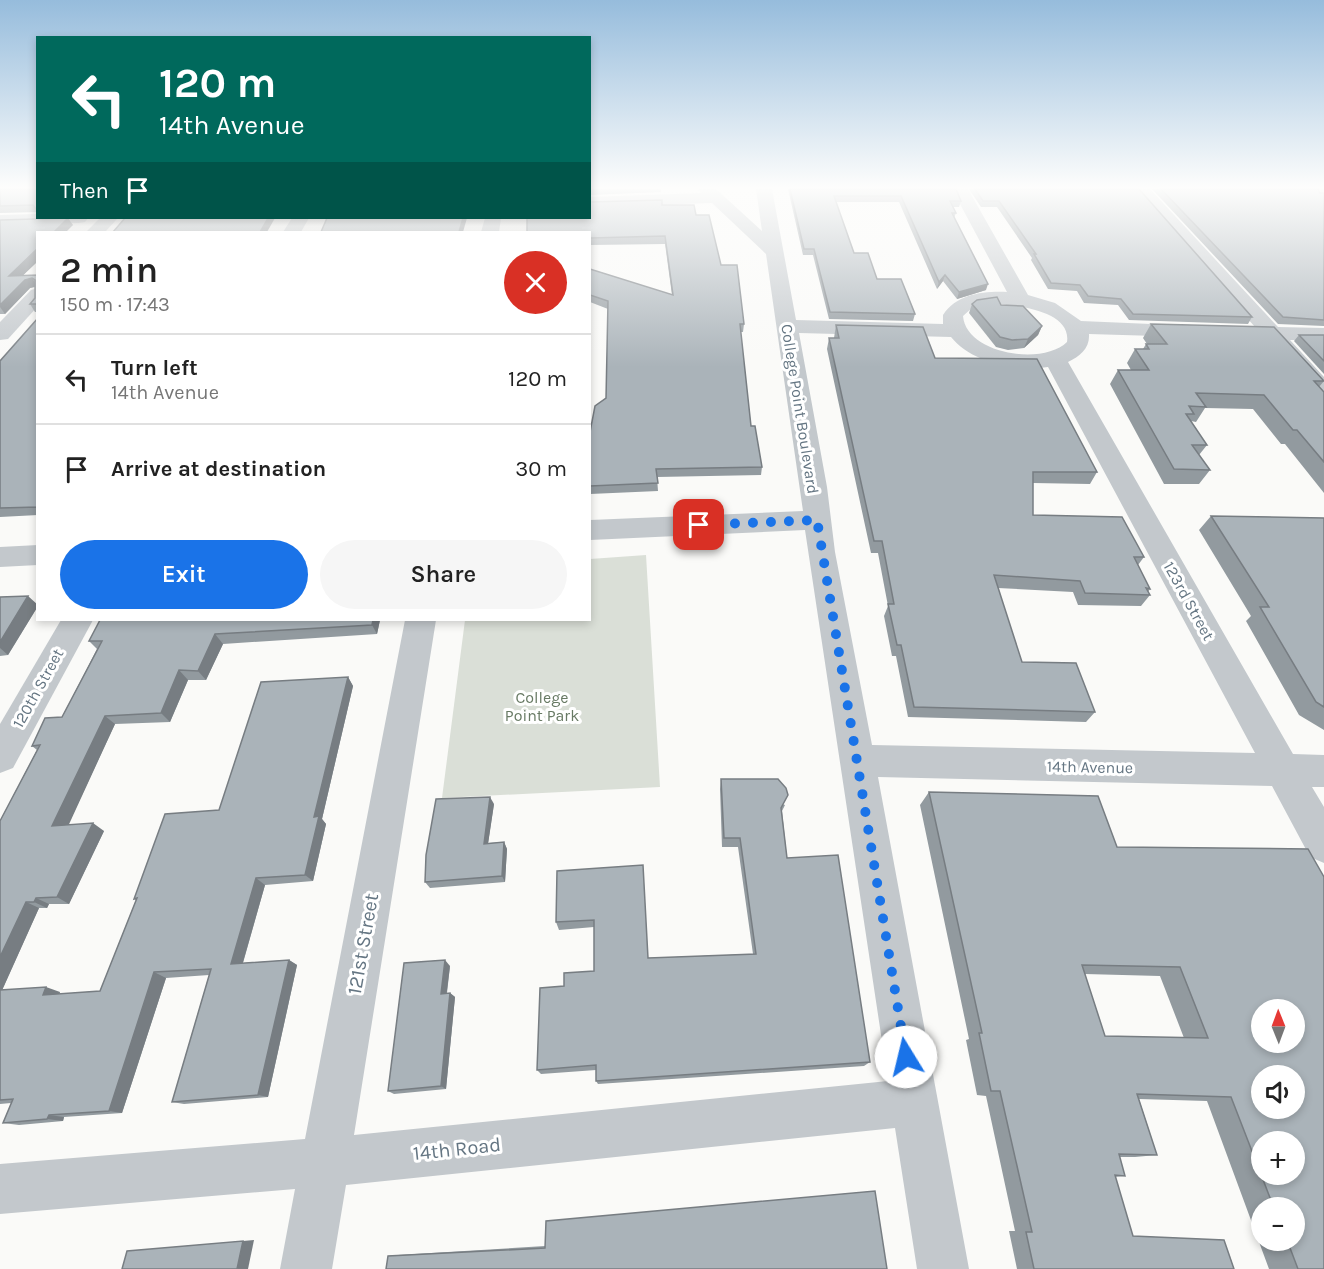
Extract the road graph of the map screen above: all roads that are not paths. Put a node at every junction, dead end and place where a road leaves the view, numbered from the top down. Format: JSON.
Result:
{"nodes":[{"id":1,"x":770,"y":248,"type":"edge"},
{"id":2,"x":773,"y":248,"type":"edge"},
{"id":3,"x":993,"y":248,"type":"edge"},
{"id":4,"x":1194,"y":248,"type":"edge"},
{"id":5,"x":774,"y":252,"type":"junction"},
{"id":6,"x":36,"y":296,"type":"edge"},
{"id":7,"x":1021,"y":300,"type":"junction"},
{"id":8,"x":787,"y":327,"type":"junction"},
{"id":9,"x":1074,"y":327,"type":"junction"},
{"id":10,"x":956,"y":331,"type":"junction"},
{"id":11,"x":1212,"y":331,"type":"edge"},
{"id":12,"x":1235,"y":332,"type":"edge"},
{"id":13,"x":1270,"y":333,"type":"junction"},
{"id":14,"x":0,"y":334,"type":"edge"},
{"id":15,"x":1324,"y":334,"type":"edge"},
{"id":16,"x":1055,"y":359,"type":"junction"},
{"id":17,"x":1324,"y":391,"type":"edge"},
{"id":18,"x":817,"y":520,"type":"junction"},
{"id":19,"x":591,"y":530,"type":"edge"},
{"id":20,"x":36,"y":555,"type":"edge"},
{"id":21,"x":0,"y":557,"type":"edge"},
{"id":22,"x":76,"y":621,"type":"edge"},
{"id":23,"x":420,"y":621,"type":"edge"},
{"id":24,"x":0,"y":757,"type":"edge"},
{"id":25,"x":857,"y":761,"type":"junction"},
{"id":26,"x":1283,"y":770,"type":"junction"},
{"id":27,"x":1324,"y":771,"type":"edge"},
{"id":28,"x":1324,"y":844,"type":"edge"},
{"id":29,"x":914,"y":1102,"type":"junction"},
{"id":30,"x":326,"y":1162,"type":"junction"},
{"id":31,"x":0,"y":1189,"type":"edge"},
{"id":32,"x":306,"y":1269,"type":"edge"},
{"id":33,"x":943,"y":1269,"type":"edge"}],
"edges":[{"from":1,"to":5,"type":"street"},
{"from":2,"to":5,"type":"street","name":"College Point Boulevard"},
{"from":3,"to":7,"type":"street"},
{"from":4,"to":13,"type":"street"},
{"from":5,"to":8,"type":"street","name":"College Point Boulevard"},
{"from":6,"to":14,"type":"street"},
{"from":7,"to":9,"type":"street"},
{"from":7,"to":10,"type":"street"},
{"from":8,"to":10,"type":"street"},
{"from":8,"to":18,"type":"street","name":"College Point Boulevard"},
{"from":9,"to":11,"type":"street"},
{"from":9,"to":16,"type":"street"},
{"from":10,"to":16,"type":"street"},
{"from":12,"to":13,"type":"street"},
{"from":13,"to":15,"type":"street"},
{"from":13,"to":17,"type":"street"},
{"from":16,"to":26,"type":"street","name":"123rd Street"},
{"from":18,"to":19,"type":"street"},
{"from":18,"to":25,"type":"street","name":"College Point Boulevard"},
{"from":20,"to":21,"type":"street"},
{"from":22,"to":24,"type":"street","name":"120th Street"},
{"from":23,"to":30,"type":"street","name":"121st Street"},
{"from":25,"to":26,"type":"street","name":"14th Avenue"},
{"from":25,"to":29,"type":"street","name":"College Point Boulevard"},
{"from":26,"to":27,"type":"street","name":"14th Avenue"},
{"from":26,"to":28,"type":"street","name":"123rd Street"},
{"from":29,"to":30,"type":"street","name":"14th Road"},
{"from":29,"to":33,"type":"street","name":"College Point Boulevard"},
{"from":30,"to":31,"type":"street","name":"14th Road"},
{"from":30,"to":32,"type":"street","name":"121st Street"}]}
